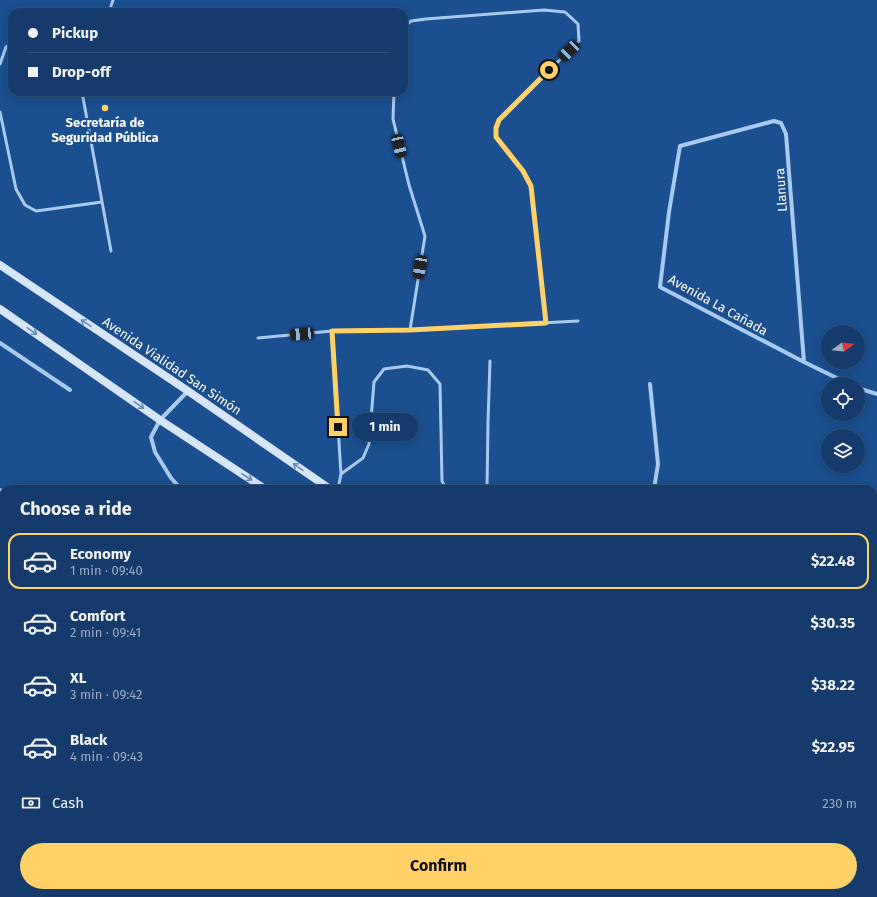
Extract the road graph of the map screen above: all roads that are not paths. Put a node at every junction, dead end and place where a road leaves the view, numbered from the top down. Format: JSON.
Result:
{"nodes":[{"id":1,"x":408,"y":24,"type":"edge"},
{"id":2,"x":8,"y":45,"type":"edge"},
{"id":3,"x":0,"y":64,"type":"edge"},
{"id":4,"x":83,"y":96,"type":"edge"},
{"id":5,"x":394,"y":96,"type":"edge"},
{"id":6,"x":0,"y":112,"type":"edge"},
{"id":7,"x":680,"y":146,"type":"joint"},
{"id":8,"x":102,"y":202,"type":"junction"},
{"id":9,"x":111,"y":252,"type":"dead end"},
{"id":10,"x":0,"y":265,"type":"edge"},
{"id":11,"x":0,"y":309,"type":"edge"},
{"id":12,"x":578,"y":321,"type":"dead end"},
{"id":13,"x":546,"y":323,"type":"junction"},
{"id":14,"x":410,"y":330,"type":"junction"},
{"id":15,"x":332,"y":331,"type":"junction"},
{"id":16,"x":258,"y":338,"type":"dead end"},
{"id":17,"x":0,"y":343,"type":"edge"},
{"id":18,"x":490,"y":361,"type":"dead end"},
{"id":19,"x":804,"y":362,"type":"junction"},
{"id":20,"x":835,"y":377,"type":"edge"},
{"id":21,"x":650,"y":384,"type":"dead end"},
{"id":22,"x":70,"y":390,"type":"dead end"},
{"id":23,"x":865,"y":390,"type":"edge"},
{"id":24,"x":188,"y":391,"type":"junction"},
{"id":25,"x":877,"y":394,"type":"edge"},
{"id":26,"x":160,"y":420,"type":"junction"},
{"id":27,"x":341,"y":474,"type":"junction"},
{"id":28,"x":177,"y":485,"type":"edge"},
{"id":29,"x":259,"y":485,"type":"edge"},
{"id":30,"x":324,"y":485,"type":"edge"},
{"id":31,"x":339,"y":485,"type":"edge"},
{"id":32,"x":444,"y":485,"type":"edge"},
{"id":33,"x":487,"y":485,"type":"edge"},
{"id":34,"x":655,"y":485,"type":"edge"}],
"edges":[{"from":1,"to":13,"type":"lane"},
{"from":2,"to":3,"type":"lane"},
{"from":4,"to":8,"type":"lane"},
{"from":5,"to":14,"type":"lane"},
{"from":6,"to":8,"type":"lane"},
{"from":7,"to":19,"type":"street","name":"Avenida La Cañada"},
{"from":7,"to":19,"type":"street","name":"Llanura"},
{"from":8,"to":9,"type":"lane"},
{"from":24,"to":10,"type":"main road","name":"Avenida Vialidad San Simón","one_way":true},
{"from":11,"to":26,"type":"main road","one_way":true},
{"from":12,"to":13,"type":"lane"},
{"from":13,"to":14,"type":"lane"},
{"from":14,"to":15,"type":"lane"},
{"from":15,"to":16,"type":"lane"},
{"from":15,"to":27,"type":"lane"},
{"from":17,"to":22,"type":"street"},
{"from":18,"to":33,"type":"lane"},
{"from":19,"to":20,"type":"street","name":"Avenida La Cañada"},
{"from":21,"to":34,"type":"street"},
{"from":23,"to":25,"type":"street"},
{"from":24,"to":26,"type":"street"},
{"from":30,"to":24,"type":"main road","name":"Avenida Vialidad San Simón","one_way":true},
{"from":26,"to":28,"type":"street"},
{"from":26,"to":29,"type":"main road","one_way":true},
{"from":27,"to":31,"type":"lane"},
{"from":27,"to":32,"type":"lane"}]}
